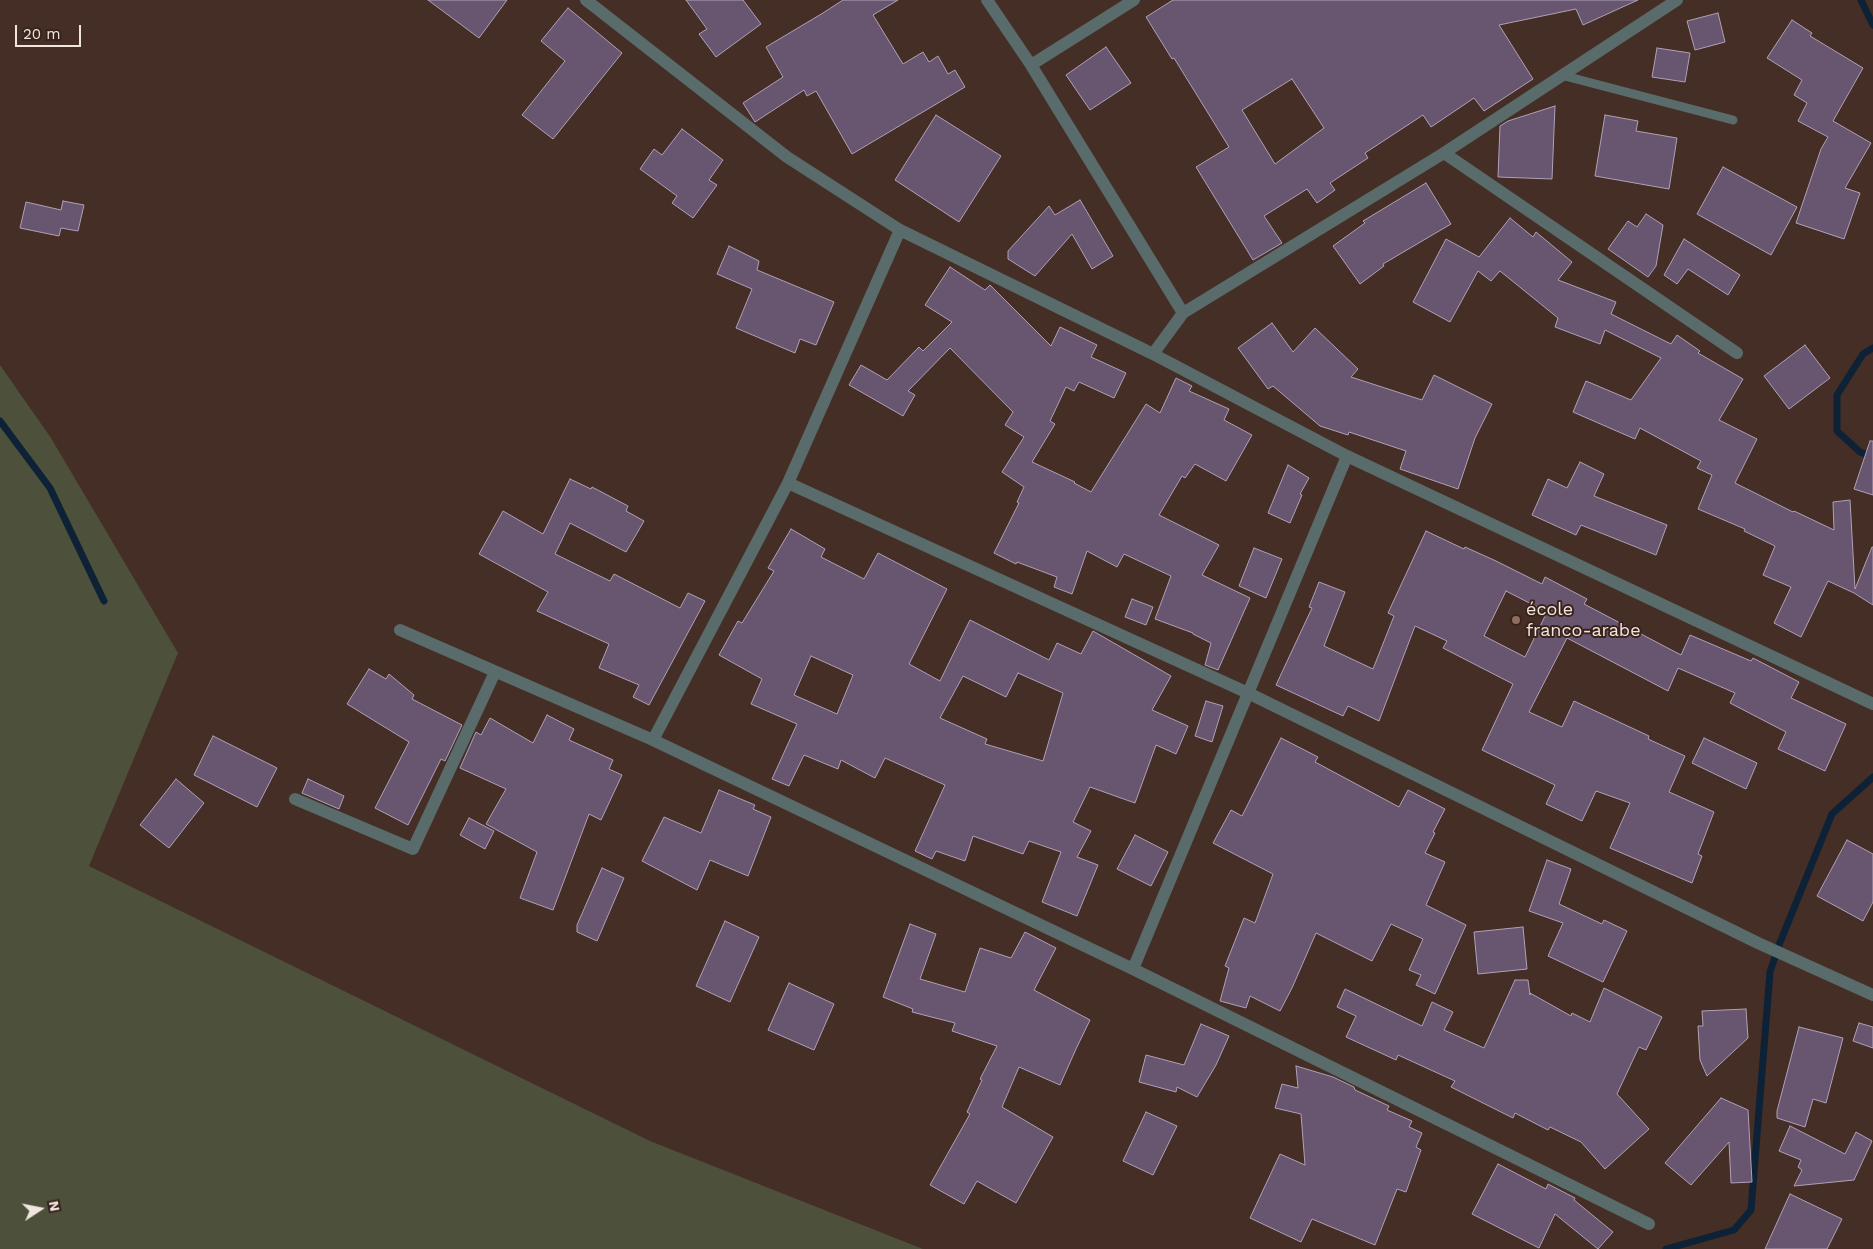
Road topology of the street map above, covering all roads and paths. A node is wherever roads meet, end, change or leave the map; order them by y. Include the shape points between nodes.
1 (586, 0) edge
2 (987, 0) edge
3 (1134, 0) edge
4 (1677, 0) edge
5 (1031, 65) junction
6 (1561, 75) junction
7 (1733, 120) dead end
8 (1444, 154) junction
9 (900, 230) junction
10 (1183, 313) junction
11 (1154, 354) junction
12 (1737, 354) dead end
13 (1347, 456) junction
14 (788, 483) junction
15 (400, 630) dead end
16 (495, 672) junction
17 (1248, 693) junction
18 (1873, 704) edge
19 (652, 740) junction
20 (295, 799) dead end
21 (1133, 969) junction
22 (1873, 995) edge
23 (1648, 1224) dead end

1 - 9 street via 787,157
2 - 5 street
3 - 5 street
4 - 6 street
5 - 10 street
6 - 7 lane
6 - 8 street
8 - 10 street
8 - 12 street
9 - 11 street
9 - 14 street
10 - 11 street
11 - 13 street
13 - 17 street
13 - 18 street
14 - 17 street
14 - 19 street
15 - 16 street
16 - 19 street
16 - 20 street via 413,849
17 - 21 street
17 - 22 street via 1758,943
19 - 21 street
21 - 23 street

